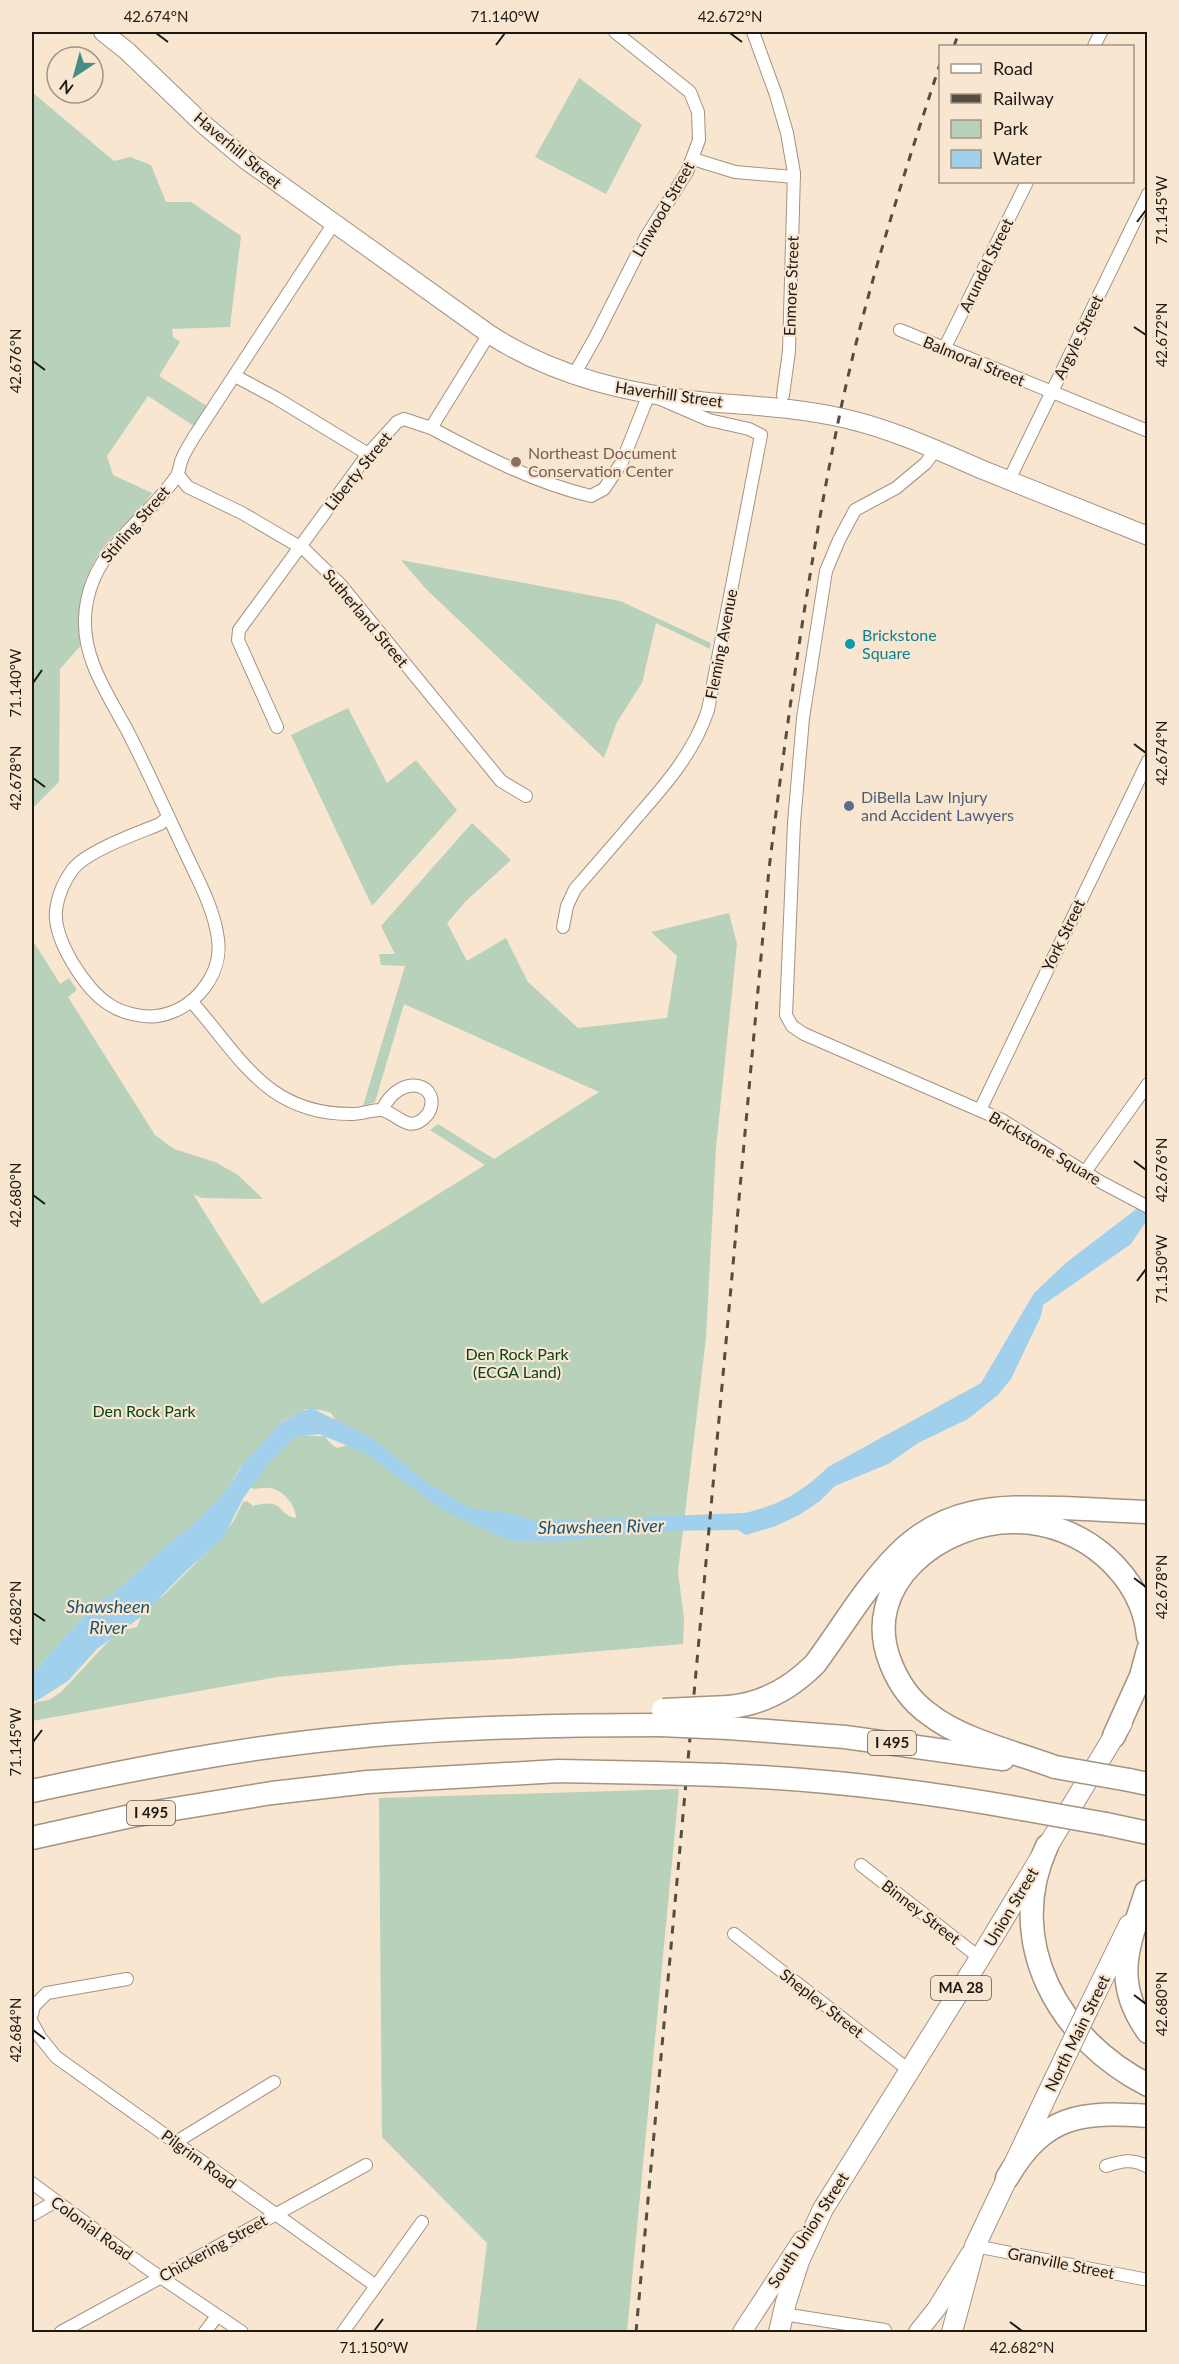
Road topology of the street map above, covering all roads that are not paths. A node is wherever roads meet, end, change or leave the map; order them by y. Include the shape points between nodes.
1 (103, 32) edge
2 (615, 32) edge
3 (753, 32) edge
4 (693, 159) junction
5 (794, 177) junction
6 (1027, 183) edge
7 (1148, 194) edge
8 (334, 223) junction
9 (900, 330) dead end
10 (489, 334) junction
11 (944, 349) junction
12 (574, 375) junction
13 (235, 376) junction
14 (1052, 392) junction
15 (649, 394) junction
16 (783, 395) dead end
17 (431, 428) junction
18 (1148, 431) edge
19 (935, 450) junction
20 (368, 454) junction
21 (178, 475) junction
22 (1009, 480) junction
23 (1148, 536) edge
24 (299, 547) junction
25 (277, 727) dead end
26 (1148, 761) edge
27 (526, 796) dead end
28 (168, 816) junction
29 (562, 927) dead end
30 (191, 1001) junction
31 (1148, 1084) edge
32 (382, 1110) dead end
33 (980, 1110) junction
34 (1085, 1172) junction
35 (1148, 1207) edge
36 (1148, 1512) edge
37 (1148, 1636) edge
38 (1148, 1650) edge
39 (1148, 1686) edge
40 (729, 1717) junction
41 (1114, 1736) junction
42 (1055, 1767) junction
43 (1138, 1782) edge
44 (32, 1791) edge
45 (1148, 1833) edge
46 (32, 1838) edge
47 (1047, 1846) junction
48 (861, 1865) dead end
49 (1147, 1890) edge
50 (734, 1934) dead end
51 (980, 1958) junction
52 (127, 1979) dead end
53 (32, 2014) edge
54 (32, 2022) edge
55 (1148, 2032) edge
56 (910, 2071) junction
57 (274, 2082) dead end
58 (1148, 2085) edge
59 (1148, 2116) edge
60 (874, 2128) joint
61 (176, 2142) junction
62 (366, 2165) dead end
63 (1106, 2166) dead end
64 (1148, 2167) edge
65 (1007, 2178) junction
66 (32, 2183) edge
67 (56, 2201) junction
68 (823, 2209) junction
69 (276, 2214) junction
70 (32, 2215) edge
71 (422, 2222) dead end
72 (975, 2246) junction
73 (160, 2277) junction
74 (1148, 2280) edge
75 (376, 2286) junction
76 (217, 2316) junction
77 (781, 2323) edge
78 (885, 2331) dead end
79 (61, 2332) edge
80 (205, 2332) edge
81 (242, 2332) edge
82 (343, 2332) edge
83 (742, 2332) edge
84 (918, 2332) edge
85 (952, 2332) edge

1 - 8 main road, Haverhill Street via 246,160
2 - 4 street, Linwood Street via 692,95 700,131
3 - 5 street, Enmore Street via 782,114
4 - 5 street via 735,172
4 - 12 street, Linwood Street via 640,248
5 - 16 street, Enmore Street via 789,351
6 - 11 street, Arundel Street
7 - 14 street, Argyle Street
8 - 10 main road, Haverhill Street
8 - 13 street, Stirling Street
9 - 11 street, Balmoral Street
10 - 12 main road, Haverhill Street via 519,352
10 - 17 street
11 - 14 street, Balmoral Street
12 - 15 main road, Haverhill Street
13 - 20 street
13 - 21 street, Stirling Street via 183,456
14 - 18 street, Balmoral Street
14 - 22 street, Argyle Street
15 - 17 street via 622,462 604,489 591,496 485,457
15 - 19 main road, Haverhill Street via 825,414 870,425
15 - 29 street, Fleming Avenue via 709,420 761,435 701,730 663,788 575,889
17 - 20 street, Liberty Street via 404,419
19 - 22 main road, Haverhill Street
19 - 33 street, Brickstone Square via 926,463 896,488 855,510 826,571 803,718 785,1009 789,1022 804,1034
20 - 24 street, Liberty Street
21 - 24 street, Sutherland Street via 188,487
21 - 28 street, Stirling Street via 98,567 85,618 92,663
22 - 23 main road, Haverhill Street
24 - 25 street, Liberty Street via 239,630 238,640
24 - 27 street, Sutherland Street via 340,584 501,781
26 - 33 street, York Street
28 - 30 street, Stirling Street via 210,907 219,940 218,960 210,979
28 - 30 street, Stirling Street via 160,824 75,866 63,884 56,911 66,952 88,985 111,1006 140,1016 157,1016
30 - 32 street via 252,1074 277,1095 309,1109 332,1113
31 - 34 street
33 - 34 street, Brickstone Square
34 - 35 street, Brickstone Square
36 - 40 highway via 1010,1507 947,1520 924,1532 895,1557 808,1671 784,1689
37 - 42 highway via 1138,1598 1119,1570 1084,1540 1041,1524 1004,1522 962,1531 927,1550 902,1575 890,1598 883,1630 893,1669 908,1694 946,1726
38 - 41 highway via 1141,1676
39 - 41 main road, Union Street / MA 28
40 - 42 highway, I 495
40 - 44 highway, bridge via 592,1713 535,1726 353,1737 153,1765
41 - 47 main road, Union Street / MA 28
42 - 43 highway, I 495, bridge
45 - 46 highway, I 495, bridge via 959,1798 845,1783 559,1771 272,1792
47 - 51 main road, Union Street / MA 28
47 - 58 highway via 1035,1877 1031,1912 1036,1954 1046,1982 1070,2022 1091,2046
48 - 51 street, Binney Street
49 - 55 highway via 1127,1951 1125,1970 1131,2001
49 - 65 main road, North Main Street, bridge
50 - 56 street, Shepley Street
51 - 56 main road, Union Street / MA 28
52 - 53 street via 47,1992
54 - 61 street, Pilgrim Road via 56,2057
56 - 60 main road, Union Street / MA 28
57 - 61 street
59 - 65 highway via 1103,2114 1068,2120 1039,2138
60 - 68 main road, South Union Street / MA 28
61 - 69 street, Pilgrim Road
62 - 69 street, Chickering Street
63 - 64 street via 1127,2161
65 - 72 main road, North Main Street
66 - 67 street, Colonial Road
67 - 70 street
67 - 73 street, Colonial Road
68 - 77 main road, MA 28 via 799,2261
68 - 83 main road, South Union Street
69 - 73 street, Chickering Street
69 - 75 street, Pilgrim Road
71 - 75 street
72 - 74 street, Granville Street
72 - 84 main road
72 - 85 main road, North Main Street
73 - 76 street, Colonial Road
73 - 79 street, Chickering Street
75 - 82 street
76 - 80 street
76 - 81 street, Colonial Road
77 - 78 street

